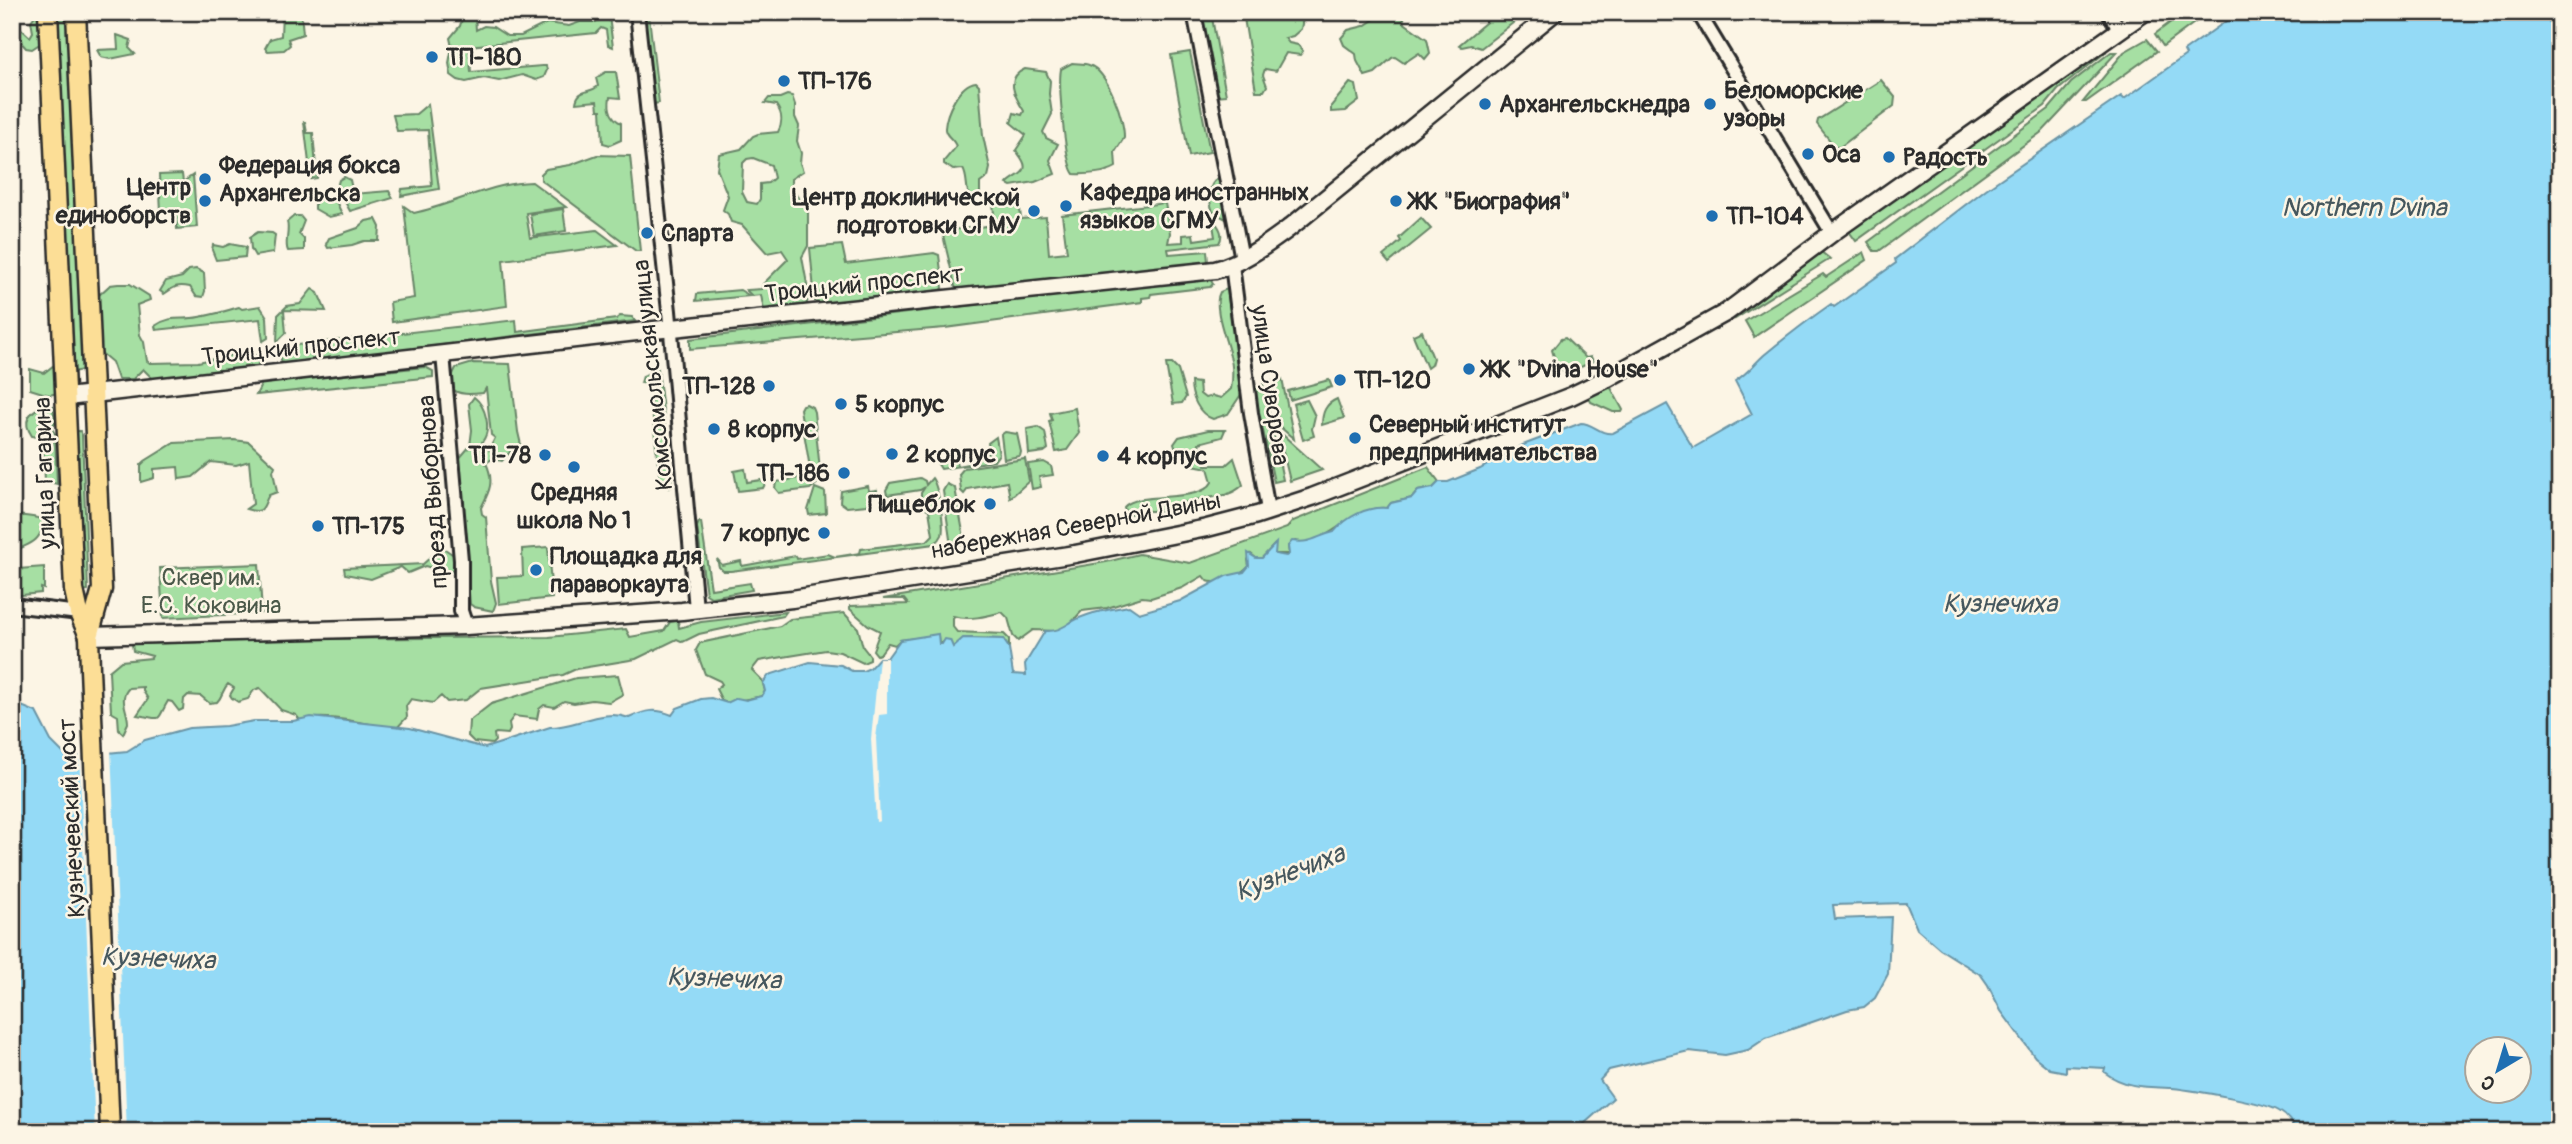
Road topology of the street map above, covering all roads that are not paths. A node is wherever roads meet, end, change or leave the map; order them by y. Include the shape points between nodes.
1 (48, 12) edge
2 (76, 12) edge
3 (637, 12) edge
4 (1194, 12) edge
5 (1555, 12) edge
6 (1698, 12) edge
7 (2108, 12) edge
8 (2145, 12) edge
9 (2120, 30) junction
10 (1832, 233) junction
11 (1237, 262) junction
12 (670, 328) junction
13 (443, 354) junction
14 (93, 394) junction
15 (67, 397) junction
16 (1268, 510) junction
17 (12, 605) edge
18 (696, 609) junction
19 (79, 613) junction
20 (466, 626) junction
21 (89, 636) junction
22 (90, 669) joint
23 (110, 1132) edge

1 - 15 main road, улица Гагарина
2 - 14 main road, улица Гагарина
3 - 12 street, Комсомольская улица
4 - 11 street, улица Суворова
5 - 11 street, Троицкий проспект via 1288,229
6 - 10 street
7 - 9 street
8 - 9 street, набережная Северной Двины
9 - 10 street, набережная Северной Двины
10 - 16 street, набережная Северной Двины via 1727,312 1608,378 1514,419
11 - 12 street, Троицкий проспект via 1215,270
11 - 16 street, улица Суворова via 1251,413
12 - 13 street, Троицкий проспект
12 - 18 street, Комсомольская улица
13 - 14 street, Троицкий проспект
13 - 20 street, проезд Выборнова via 461,560 461,611
14 - 15 street, Троицкий проспект
14 - 21 main road, улица Гагарина via 102,593
15 - 19 main road, улица Гагарина via 74,590
16 - 18 street, набережная Северной Двины via 1207,528 1075,554 792,599
17 - 19 street
18 - 20 street, набережная Северной Двины
19 - 21 main road, улица Гагарина
20 - 21 street, набережная Северной Двины
21 - 22 main road, улица Гагарина
22 - 23 main road, Кузнечевский мост

